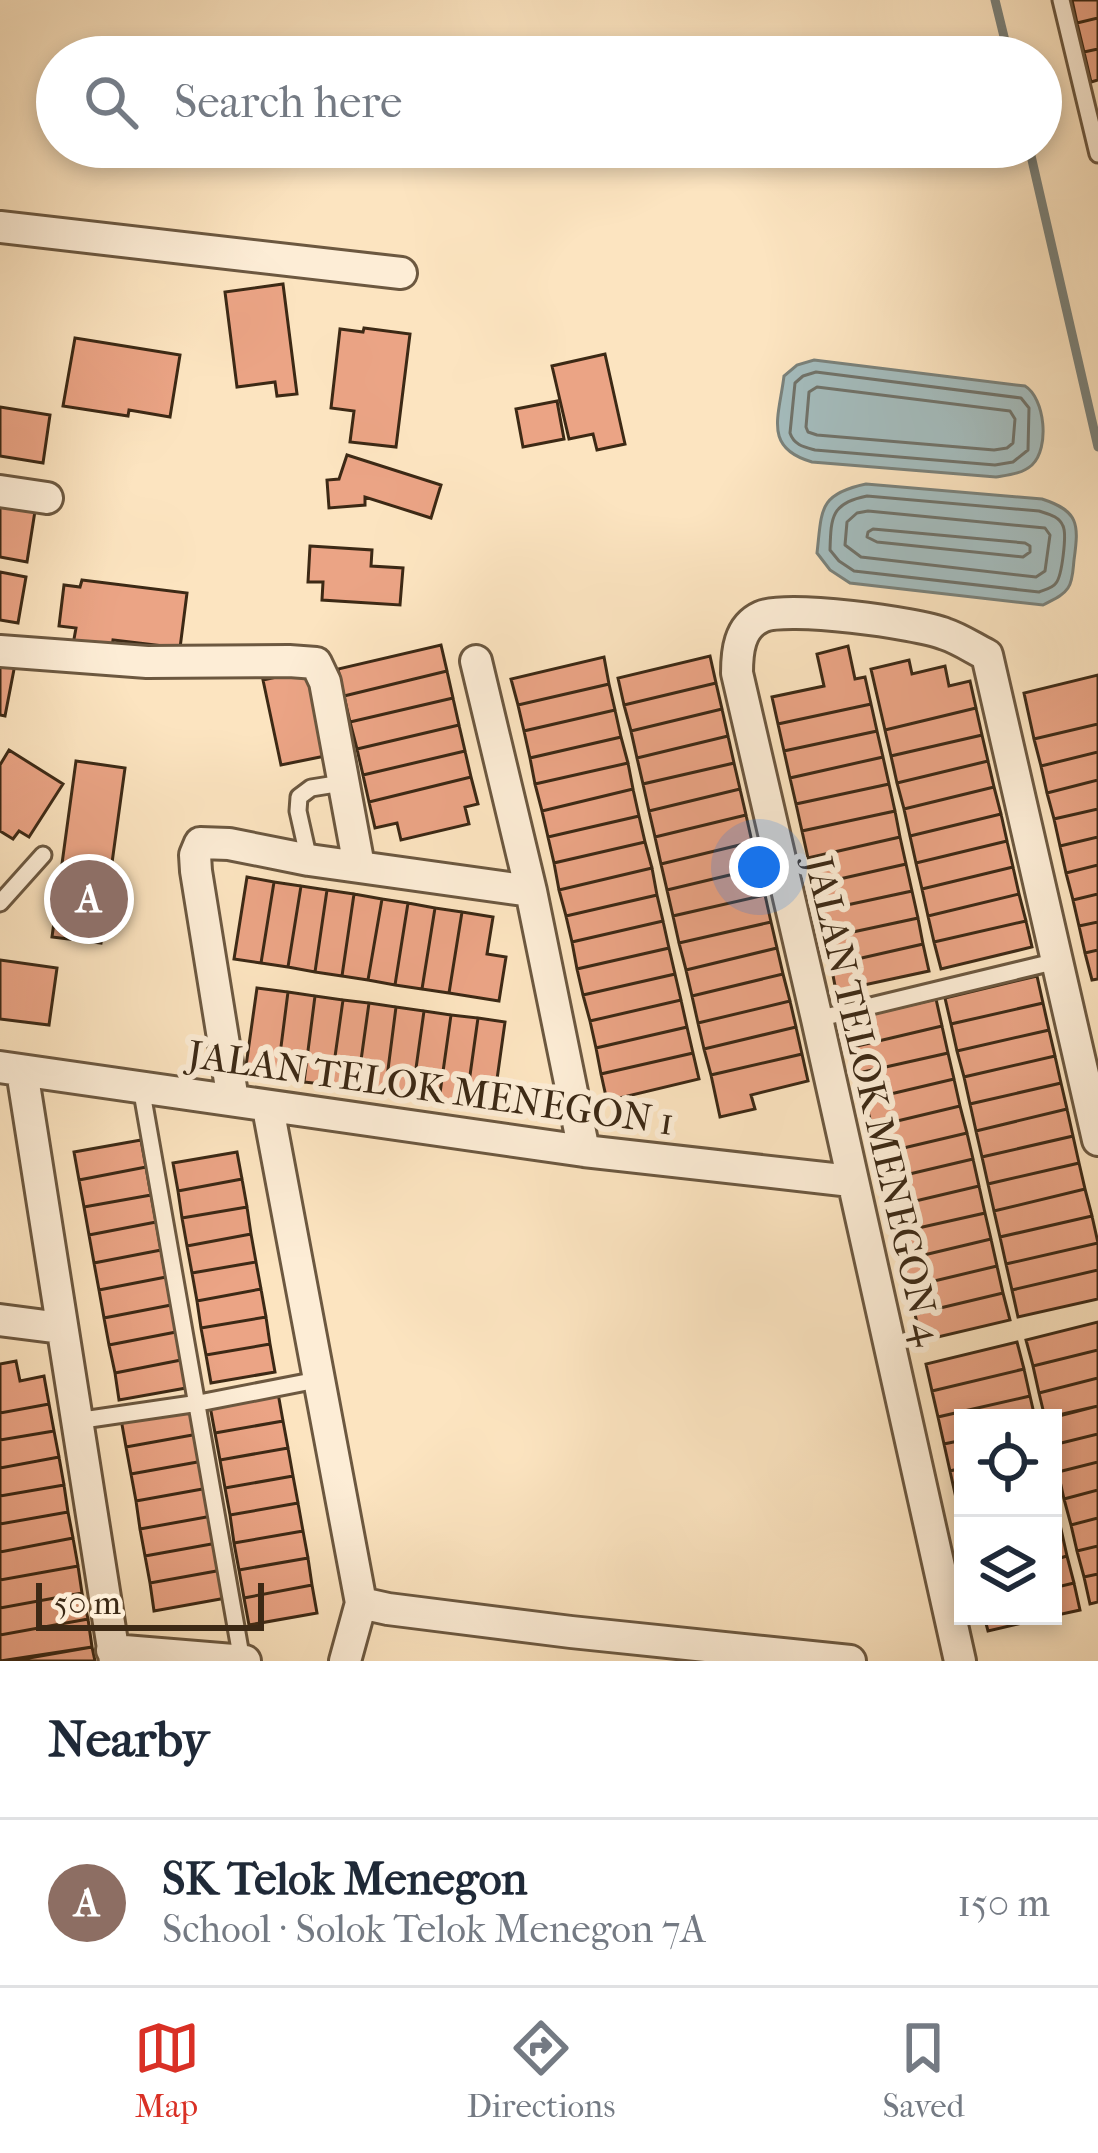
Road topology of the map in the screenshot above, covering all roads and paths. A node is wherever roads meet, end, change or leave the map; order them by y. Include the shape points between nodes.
1 (1061, 0) edge
2 (1098, 154) edge
3 (0, 226) edge
4 (401, 274) dead end
5 (0, 491) edge
6 (46, 498) dead end
7 (0, 651) edge
8 (476, 661) dead end
9 (342, 783) junction
10 (43, 855) dead end
11 (309, 860) junction
12 (359, 866) junction
13 (531, 891) junction
14 (0, 903) edge
15 (1057, 961) junction
16 (817, 1019) junction
17 (11, 1069) edge
18 (1091, 1076) edge
19 (141, 1087) junction
20 (233, 1100) junction
21 (268, 1108) junction
22 (1098, 1140) edge
23 (584, 1150) junction
24 (851, 1181) junction
25 (0, 1320) edge
26 (61, 1328) junction
27 (317, 1380) junction
28 (199, 1403) junction
29 (76, 1421) junction
30 (362, 1603) junction
31 (571, 1647) edge
32 (113, 1656) edge
33 (244, 1661) edge
34 (345, 1661) edge
35 (850, 1661) edge
36 (960, 1661) edge

1 - 2 lane
3 - 4 street
5 - 6 street
7 - 9 street via 316,663
8 - 13 street
9 - 11 lane via 299,797
9 - 12 street
10 - 14 lane
11 - 12 street
11 - 20 street via 213,842 195,855
12 - 13 street
13 - 23 street
15 - 16 lane
15 - 16 street, JALAN TELOK MENEGON 4 via 987,655 905,622 761,616 746,629 736,673
15 - 18 street
16 - 24 street, JALAN TELOK MENEGON 4
17 - 19 street, JALAN TELOK MENEGON 1
17 - 26 street
18 - 22 street
19 - 20 street, JALAN TELOK MENEGON 1
19 - 28 lane
20 - 21 street, JALAN TELOK MENEGON 1
21 - 23 street, JALAN TELOK MENEGON 1
21 - 27 street
23 - 24 street, JALAN TELOK MENEGON 1
24 - 36 street, JALAN TELOK MENEGON 4
25 - 26 street
26 - 29 street
27 - 28 lane
27 - 30 street
28 - 29 lane
28 - 33 lane
29 - 32 street
30 - 31 street
30 - 34 street
31 - 35 street
32 - 33 street

